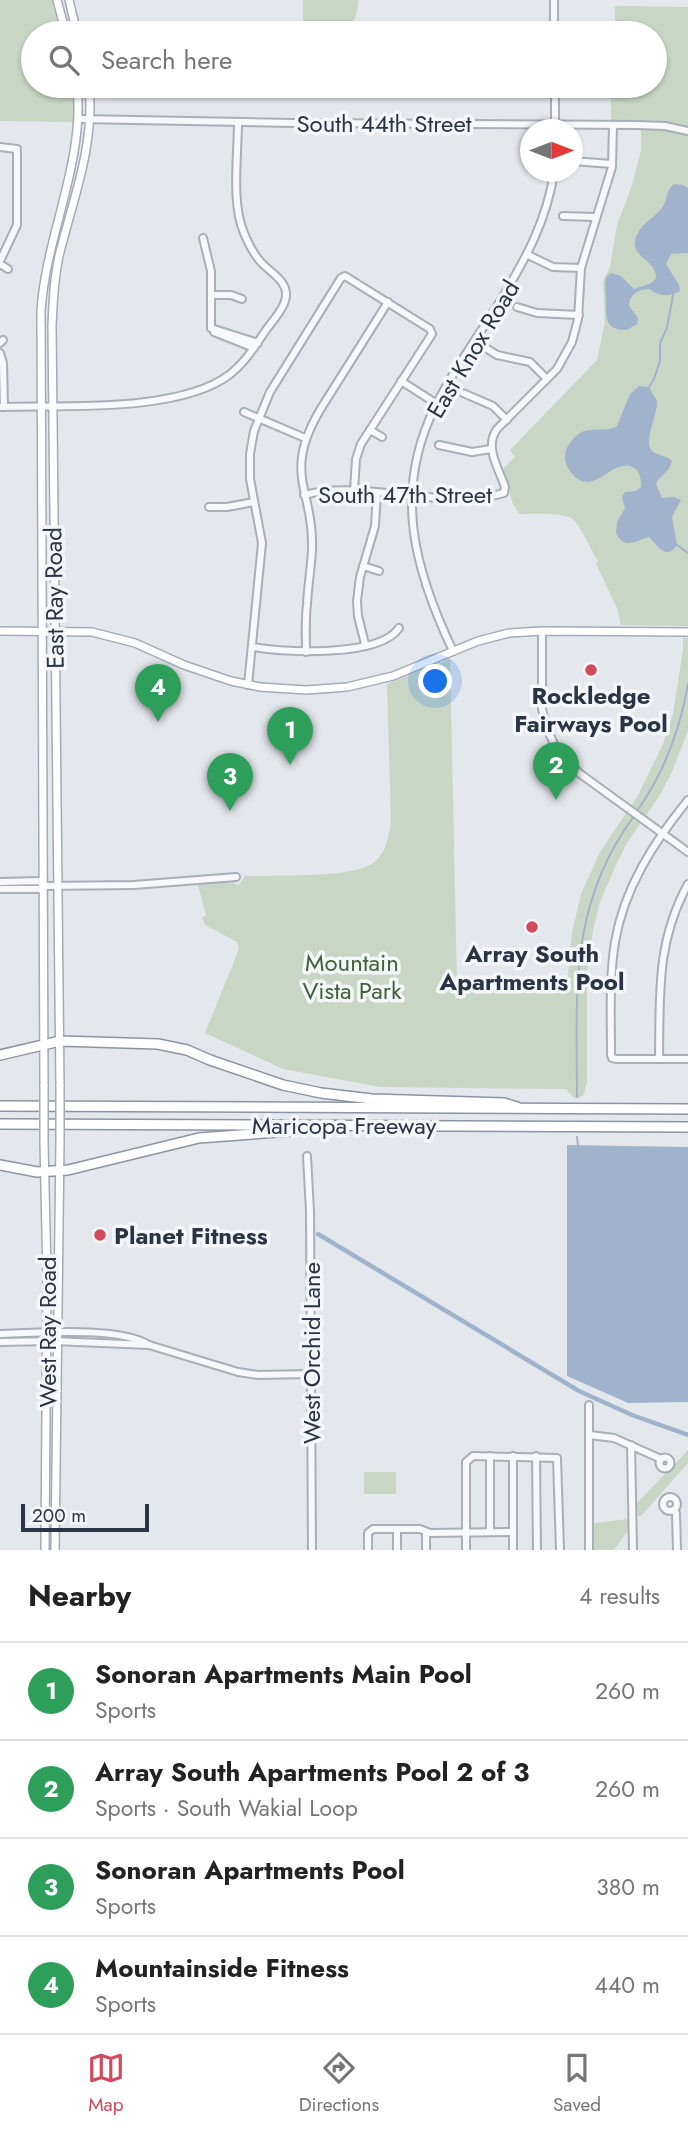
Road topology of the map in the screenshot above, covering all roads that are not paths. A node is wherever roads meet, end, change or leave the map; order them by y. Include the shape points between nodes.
1 (57, 0) edge
2 (69, 0) edge
3 (554, 0) edge
4 (63, 21) edge
5 (74, 21) edge
6 (554, 21) edge
7 (79, 98) edge
8 (89, 98) edge
9 (555, 98) edge
10 (80, 119) junction
11 (90, 119) junction
12 (555, 119) edge
13 (238, 122) junction
14 (613, 125) junction
15 (520, 126) edge
16 (583, 126) edge
17 (688, 131) edge
18 (0, 147) edge
19 (583, 162) edge
20 (612, 164) junction
21 (552, 182) edge
22 (563, 216) dead end
23 (595, 217) junction
24 (203, 238) dead end
25 (528, 255) junction
26 (0, 262) edge
27 (580, 268) junction
28 (8, 269) dead end
29 (211, 295) junction
30 (242, 299) dead end
31 (388, 302) junction
32 (517, 307) dead end
33 (579, 315) junction
34 (475, 341) junction
35 (256, 346) junction
36 (0, 353) edge
37 (547, 379) junction
38 (401, 381) junction
39 (463, 393) dead end
40 (437, 404) junction
41 (41, 406) junction
42 (52, 406) junction
43 (2, 407) edge
44 (244, 412) dead end
45 (258, 417) junction
46 (507, 419) junction
47 (370, 429) junction
48 (382, 437) dead end
49 (305, 438) junction
50 (439, 444) dead end
51 (491, 449) junction
52 (354, 491) junction
53 (377, 493) junction
54 (304, 495) junction
55 (412, 495) junction
56 (254, 502) junction
57 (209, 507) dead end
58 (363, 566) junction
59 (379, 571) dead end
60 (399, 628) dead end
61 (0, 631) edge
62 (43, 631) junction
63 (54, 631) junction
64 (542, 631) junction
65 (688, 632) edge
66 (365, 645) junction
67 (252, 647) junction
68 (453, 651) junction
69 (306, 652) junction
70 (248, 685) junction
71 (688, 800) edge
72 (662, 835) junction
73 (688, 852) edge
74 (236, 877) dead end
75 (0, 882) edge
76 (688, 884) edge
77 (51, 886) junction
78 (0, 889) edge
79 (60, 1041) junction
80 (44, 1044) junction
81 (0, 1055) edge
82 (659, 1059) junction
83 (688, 1059) edge
84 (0, 1106) edge
85 (688, 1109) edge
86 (525, 1110) junction
87 (44, 1115) joint
88 (60, 1115) joint
89 (0, 1124) edge
90 (382, 1126) junction
91 (688, 1127) edge
92 (307, 1156) dead end
93 (0, 1165) edge
94 (60, 1171) junction
95 (44, 1172) junction
96 (0, 1334) edge
97 (47, 1337) junction
98 (59, 1337) junction
99 (0, 1342) edge
100 (311, 1374) junction
101 (589, 1405) dead end
102 (589, 1435) junction
103 (631, 1445) junction
104 (490, 1456) junction
105 (513, 1456) junction
106 (536, 1456) junction
107 (662, 1459) dead end
108 (673, 1510) dead end
109 (397, 1530) junction
110 (466, 1532) junction
111 (490, 1532) junction
112 (513, 1532) junction
113 (426, 1533) junction
114 (45, 1550) edge
115 (55, 1550) edge
116 (312, 1550) edge
117 (368, 1550) edge
118 (397, 1550) edge
119 (426, 1550) edge
120 (466, 1550) edge
121 (513, 1550) edge
122 (537, 1550) edge
123 (560, 1550) edge
124 (589, 1550) edge
125 (633, 1550) edge
126 (677, 1550) edge

1 - 4 main road
2 - 5 main road
3 - 6 street
7 - 10 main road, East Ray Road
8 - 11 main road, East Ray Road
9 - 12 street
10 - 11 street, South 44th Street
10 - 41 main road, East Ray Road via 44,278
11 - 13 street, South 44th Street
11 - 42 main road, East Ray Road via 85,160 55,279
13 - 15 street, South 44th Street
13 - 35 street via 242,228 254,253 283,283 286,295
14 - 16 street, South 44th Street
14 - 17 street, South 44th Street
14 - 20 street
18 - 26 street via 17,149 18,218
19 - 20 street
20 - 23 street
21 - 25 street, East Knox Road via 547,209
22 - 23 street
23 - 27 street
24 - 29 street
25 - 27 street via 553,267
25 - 34 street, East Knox Road
26 - 28 street
27 - 33 street
29 - 30 street
29 - 35 street via 211,328
31 - 38 street via 432,334
31 - 45 street via 345,276 341,278
31 - 49 street
32 - 33 street
33 - 37 street via 569,352
34 - 37 street via 497,355 530,362
34 - 40 street, East Knox Road
35 - 42 street via 230,374 196,391 118,405
36 - 43 street via 4,363
37 - 46 street
38 - 40 street
38 - 47 street
39 - 46 street via 492,406
40 - 55 street, East Knox Road via 419,452
41 - 42 street
41 - 43 street
41 - 62 main road, East Ray Road
42 - 63 main road, East Ray Road
44 - 45 street
45 - 49 street
45 - 56 street via 250,454
46 - 51 street via 494,433
47 - 48 street
47 - 52 street via 357,454
49 - 54 street via 300,475
50 - 51 street via 472,452
51 - 55 street, South 47th Street via 505,492 476,499
52 - 53 street, South 47th Street
52 - 54 street, South 47th Street
53 - 55 street, South 47th Street
53 - 58 street via 374,532
54 - 69 street via 312,533
55 - 68 street, East Knox Road via 420,572
56 - 57 street
56 - 67 street via 262,543
58 - 59 street
58 - 66 street via 357,605
60 - 66 street via 395,634
61 - 62 main road
62 - 63 main road
62 - 77 main road, East Ray Road
63 - 70 main road via 89,632 135,643 192,668
63 - 77 main road, East Ray Road
64 - 65 main road
64 - 68 main road via 494,636
64 - 72 street via 542,709 556,748 579,773
66 - 69 street
67 - 69 street
67 - 70 street
68 - 70 main road via 393,676 347,687 294,690
71 - 72 street
72 - 73 street
72 - 82 street via 634,881 618,927 611,981 612,1058
74 - 77 street
75 - 77 street via 39,881
76 - 82 street via 663,948
77 - 78 street
77 - 79 main road, East Ray Road
77 - 80 main road, East Ray Road
79 - 80 highway
79 - 86 highway via 172,1046 283,1085 321,1093 504,1103
79 - 88 main road, East Ray Road, bridge
80 - 81 highway
80 - 87 main road, East Ray Road, bridge
82 - 83 street
84 - 86 highway, Maricopa Freeway
85 - 86 highway, Maricopa Freeway
87 - 95 main road, West Ray Road, bridge
88 - 94 main road, West Ray Road, bridge
89 - 90 highway, Maricopa Freeway
90 - 91 highway, Maricopa Freeway
90 - 94 highway via 216,1135
92 - 100 street, West Orchid Lane
93 - 95 highway
94 - 95 highway
94 - 98 main road, West Ray Road
95 - 97 main road, West Ray Road
96 - 97 street
97 - 98 street
97 - 99 street
97 - 114 main road, West Ray Road
98 - 100 street via 149,1345 258,1375
98 - 115 main road, West Ray Road
100 - 116 street, West Orchid Lane
101 - 102 street
102 - 103 street
102 - 124 street
103 - 107 street
103 - 125 street
104 - 105 street
104 - 110 street via 470,1457 466,1462
104 - 111 street
105 - 106 street
105 - 112 street
106 - 122 street
106 - 123 street via 557,1458
108 - 126 street
109 - 113 street
109 - 117 street via 370,1530
109 - 118 street
110 - 111 street
110 - 113 street
110 - 120 street
111 - 112 street
112 - 121 street
113 - 119 street

